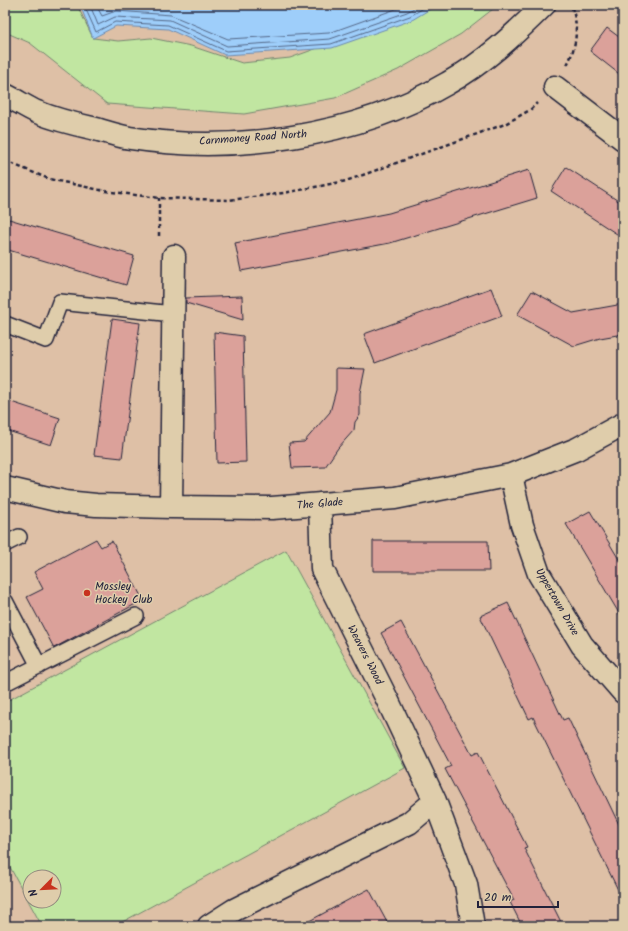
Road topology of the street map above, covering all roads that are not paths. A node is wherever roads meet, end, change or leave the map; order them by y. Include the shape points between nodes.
1 (544, 5) edge
2 (555, 87) dead end
3 (5, 95) edge
4 (623, 139) edge
5 (174, 256) road end
6 (174, 314) junction
7 (5, 324) edge
8 (623, 424) edge
9 (511, 474) junction
10 (5, 488) edge
11 (320, 504) junction
12 (171, 507) junction
13 (18, 537) dead end
14 (5, 544) edge
15 (5, 601) edge
16 (136, 616) dead end
17 (39, 666) junction
18 (5, 684) edge
19 (623, 692) edge
20 (435, 801) junction
21 (209, 926) edge
22 (473, 926) edge

1 - 3 street, Carnmoney Road North via 490,55 448,83 397,109 348,126 296,137 182,143 129,138 38,112
2 - 4 street
5 - 6 street
6 - 7 lane via 60,302 46,340
6 - 12 street
8 - 9 street, The Glade via 577,449
9 - 11 street, The Glade via 395,498
9 - 19 street, Uppertown Drive via 522,526 538,574 582,645
10 - 12 street, The Glade via 65,502
11 - 12 street, The Glade via 272,508
11 - 20 street, Weavers Wood via 322,568
13 - 14 lane
15 - 17 lane
16 - 17 lane
17 - 18 lane
20 - 21 street via 409,823 234,910
20 - 22 street, Weavers Wood via 466,884

